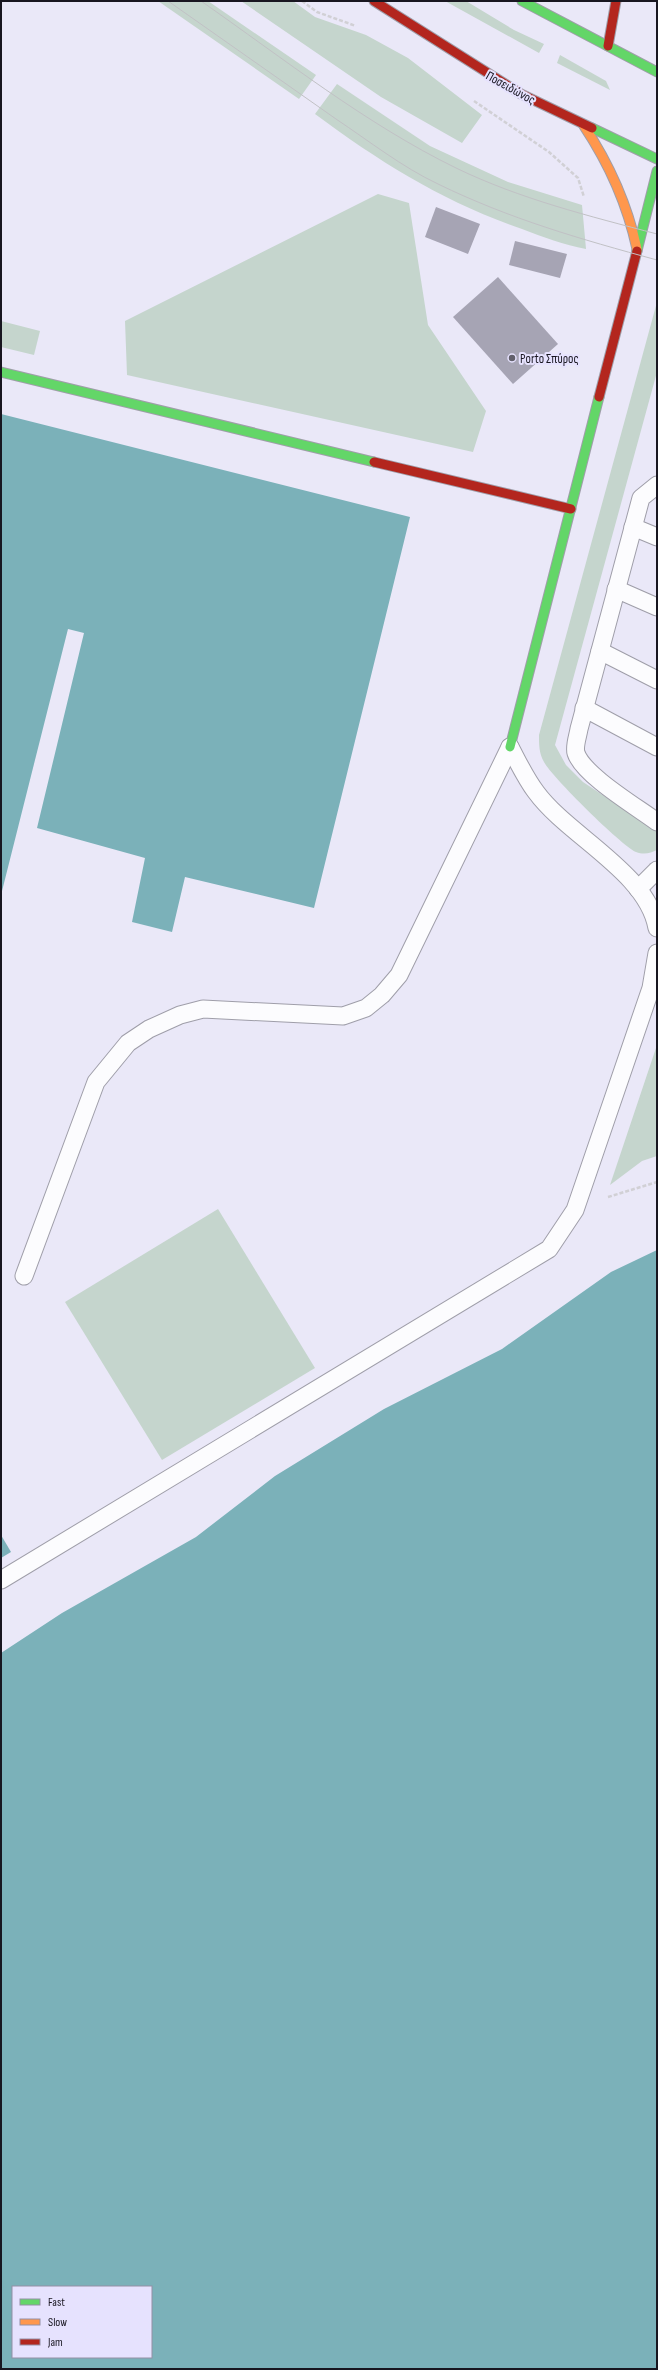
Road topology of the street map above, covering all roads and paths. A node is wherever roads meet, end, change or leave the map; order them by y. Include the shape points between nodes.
1 (302, 1) edge
2 (374, 1) edge
3 (522, 1) edge
4 (616, 1) edge
5 (363, 28) dead end
6 (608, 46) junction
7 (657, 72) edge
8 (471, 99) dead end
9 (583, 125) junction
10 (657, 159) edge
11 (657, 171) edge
12 (584, 198) dead end
13 (637, 249) junction
14 (1, 372) edge
15 (657, 485) edge
16 (571, 509) junction
17 (633, 527) junction
18 (657, 537) edge
19 (616, 589) junction
20 (657, 607) edge
21 (600, 651) junction
22 (657, 680) edge
23 (584, 708) junction
24 (510, 747) junction
25 (657, 747) edge
26 (657, 822) edge
27 (657, 870) edge
28 (638, 889) junction
29 (656, 922) edge
30 (657, 953) edge
31 (657, 1182) edge
32 (632, 1191) dead end
33 (24, 1276) dead end
34 (1, 1580) edge

1 - 5 path via 317,12
2 - 9 main road, Ποσειδώνος via 490,76
3 - 6 main road
4 - 6 main road
6 - 7 main road
8 - 12 path via 549,152 578,178
9 - 10 main road, Ποσειδώνος
9 - 13 main road via 608,161 619,184 631,219
11 - 13 main road
13 - 16 main road
14 - 16 main road
15 - 17 lane via 640,498
16 - 24 main road
17 - 18 lane
17 - 19 lane
19 - 20 lane
19 - 21 lane
21 - 22 lane
21 - 23 lane
23 - 25 lane
23 - 26 lane via 576,751 579,760 589,772
24 - 28 lane via 536,793
24 - 33 lane via 399,975 382,995 366,1008 343,1016 203,1009 180,1015 128,1042 96,1082
27 - 28 lane
28 - 29 lane
30 - 34 lane via 652,988 576,1210 549,1249
31 - 32 path

